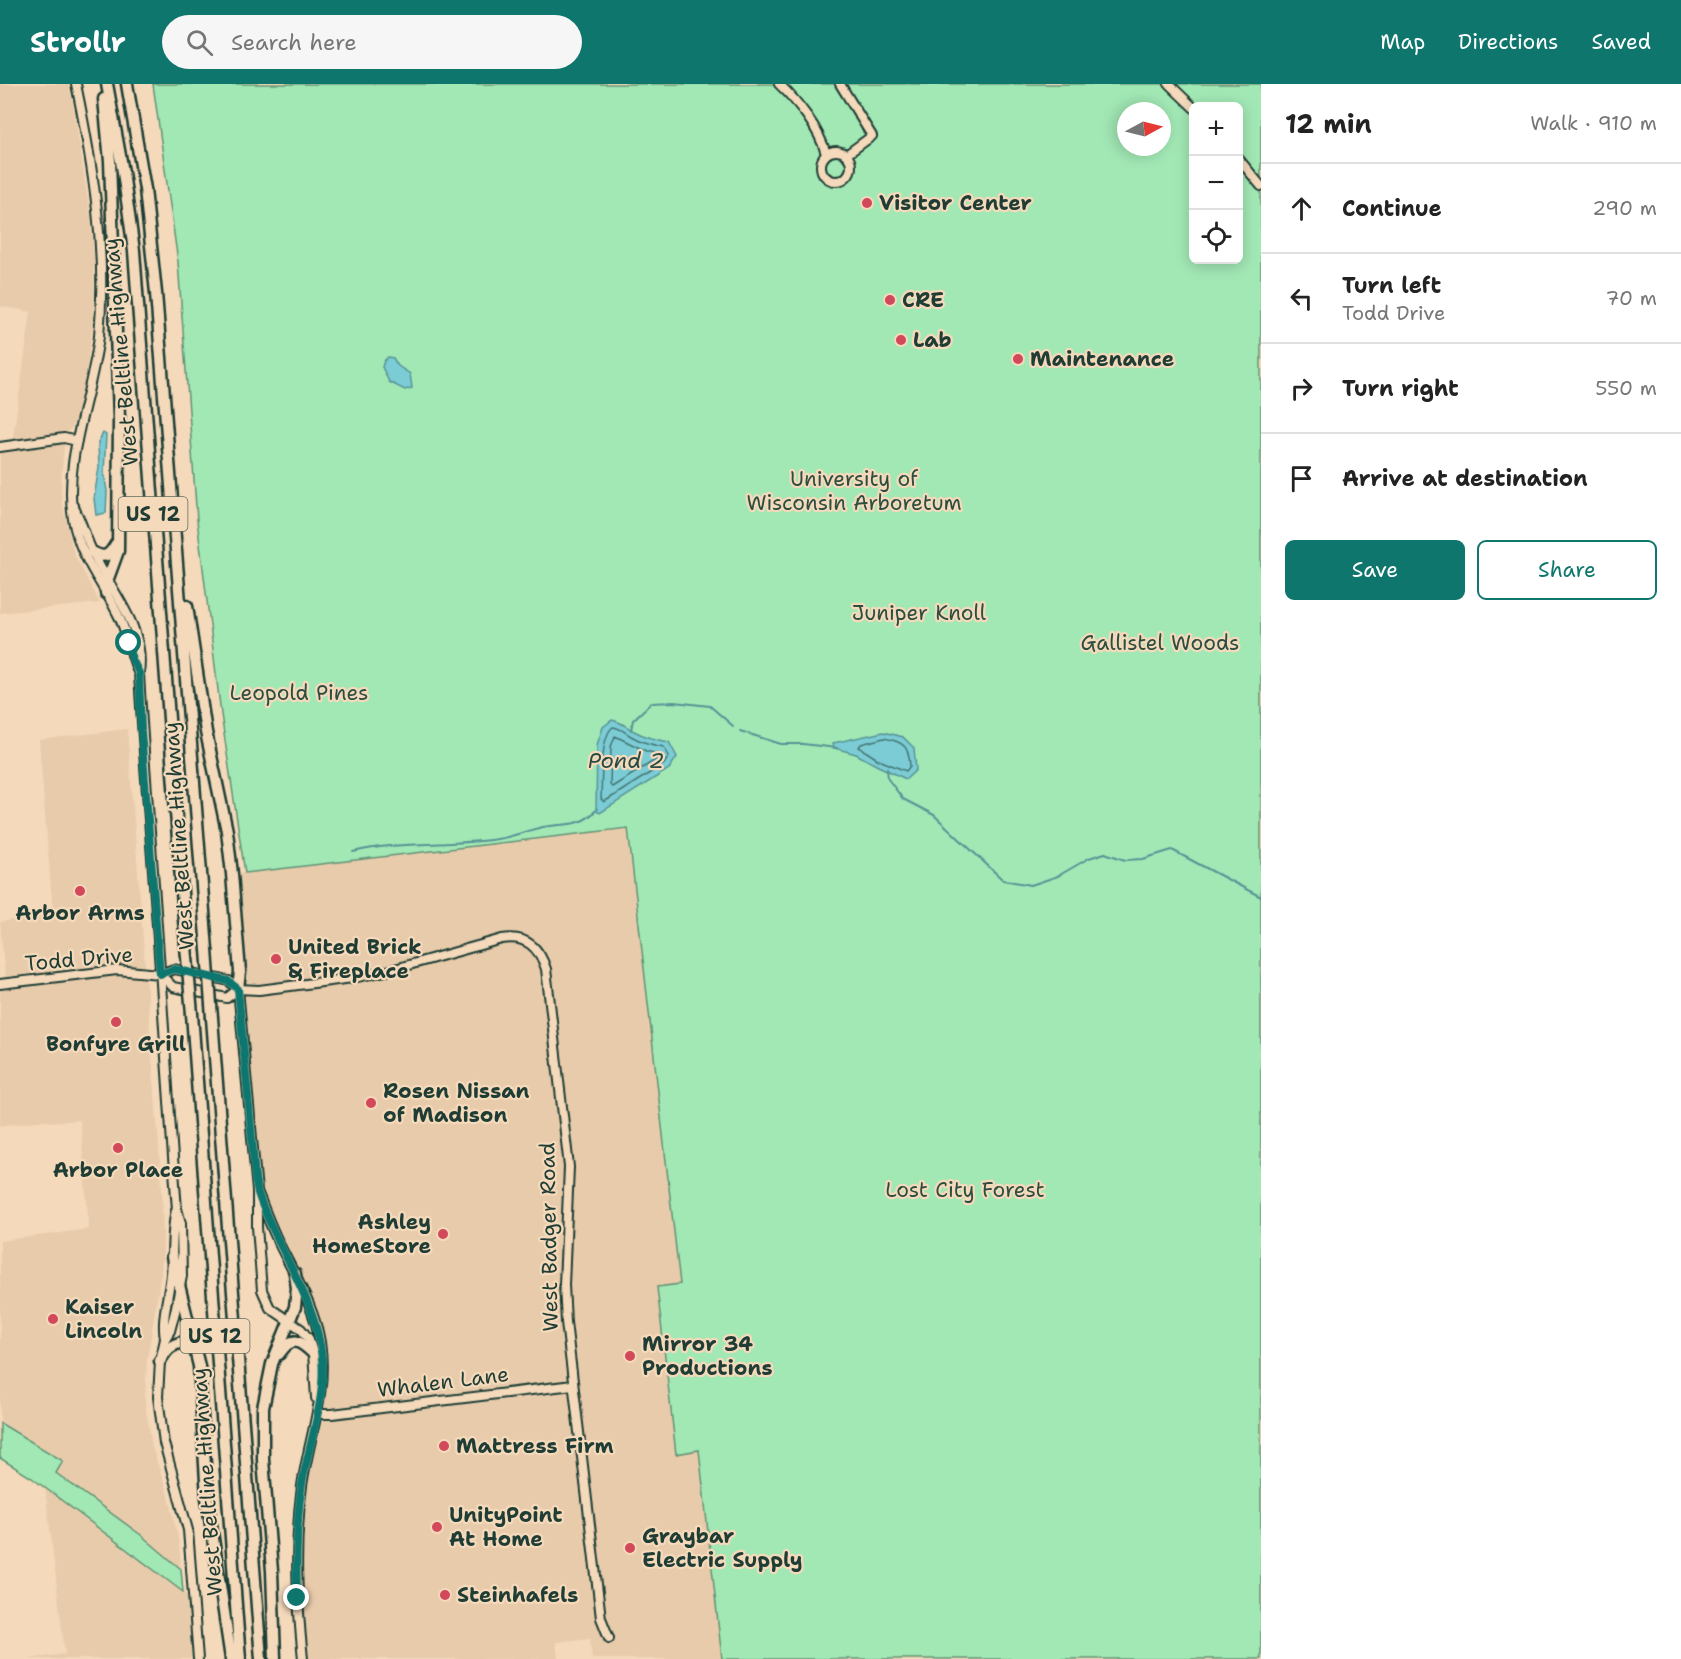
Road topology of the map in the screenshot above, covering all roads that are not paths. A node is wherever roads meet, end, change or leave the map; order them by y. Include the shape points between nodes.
1 (76, 84) edge
2 (105, 84) edge
3 (127, 84) edge
4 (778, 84) edge
5 (840, 84) edge
6 (1169, 84) edge
7 (1189, 103) edge
8 (826, 154) junction
9 (846, 156) junction
10 (1243, 163) edge
11 (1261, 186) edge
12 (77, 441) junction
13 (0, 447) edge
14 (72, 504) junction
15 (174, 516) junction
16 (118, 541) junction
17 (92, 552) junction
18 (107, 579) junction
19 (106, 593) junction
20 (139, 673) junction
21 (533, 945) joint
22 (160, 974) junction
23 (0, 984) edge
24 (238, 989) junction
25 (257, 1191) junction
26 (177, 1209) junction
27 (172, 1257) junction
28 (295, 1274) junction
29 (180, 1291) junction
30 (288, 1321) junction
31 (165, 1339) junction
32 (197, 1350) junction
33 (314, 1353) junction
34 (160, 1361) junction
35 (272, 1364) junction
36 (573, 1384) junction
37 (317, 1414) junction
38 (609, 1638) dead end
39 (198, 1659) edge
40 (231, 1659) edge
41 (240, 1659) edge
42 (261, 1659) edge
43 (275, 1659) edge
44 (303, 1659) edge

1 - 12 street via 98,226 102,289 94,366
2 - 16 highway via 118,395
2 - 41 highway, West Beltline Highway / US 12, bridge via 123,172 135,262
3 - 15 highway, West Beltline Highway / US 12 via 152,243
4 - 8 street via 804,112
5 - 9 street via 872,136
6 - 7 street
8 - 9 street via 834,151
8 - 9 street via 821,171 836,181 848,174 850,164
10 - 11 street
12 - 13 street via 64,438
12 - 14 street
14 - 17 street
14 - 19 street via 72,517 87,561
15 - 24 highway via 200,696 229,848 240,972
15 - 42 highway, West Beltline Highway / US 12, bridge
16 - 17 highway via 110,555
16 - 18 highway
17 - 18 street
18 - 19 highway
18 - 20 street via 134,632 141,662
19 - 20 street via 122,622
20 - 22 street
21 - 24 street, Todd Drive via 513,937 353,978
21 - 36 street, West Badger Road via 546,969 569,1167 564,1285
22 - 23 street, Todd Drive via 117,970
22 - 24 street, Todd Drive via 174,969 228,981
22 - 24 street, Todd Drive via 173,987 227,998
22 - 26 street
24 - 25 street
25 - 28 street
25 - 30 street via 262,1290 270,1308
26 - 27 street
26 - 29 street via 182,1242
27 - 29 highway
27 - 31 street
28 - 30 highway via 297,1298
28 - 37 street via 320,1341 322,1384
29 - 31 street
29 - 32 highway
30 - 33 street via 301,1329
30 - 35 highway
31 - 34 street
32 - 34 highway via 184,1342 174,1344
32 - 40 highway via 207,1498
33 - 35 highway via 302,1343 289,1342
33 - 37 street
34 - 39 street via 160,1420 188,1530
35 - 43 highway via 262,1429
36 - 37 street, Whalen Lane
36 - 38 street, West Badger Road via 601,1618
37 - 44 street via 298,1520 296,1569

